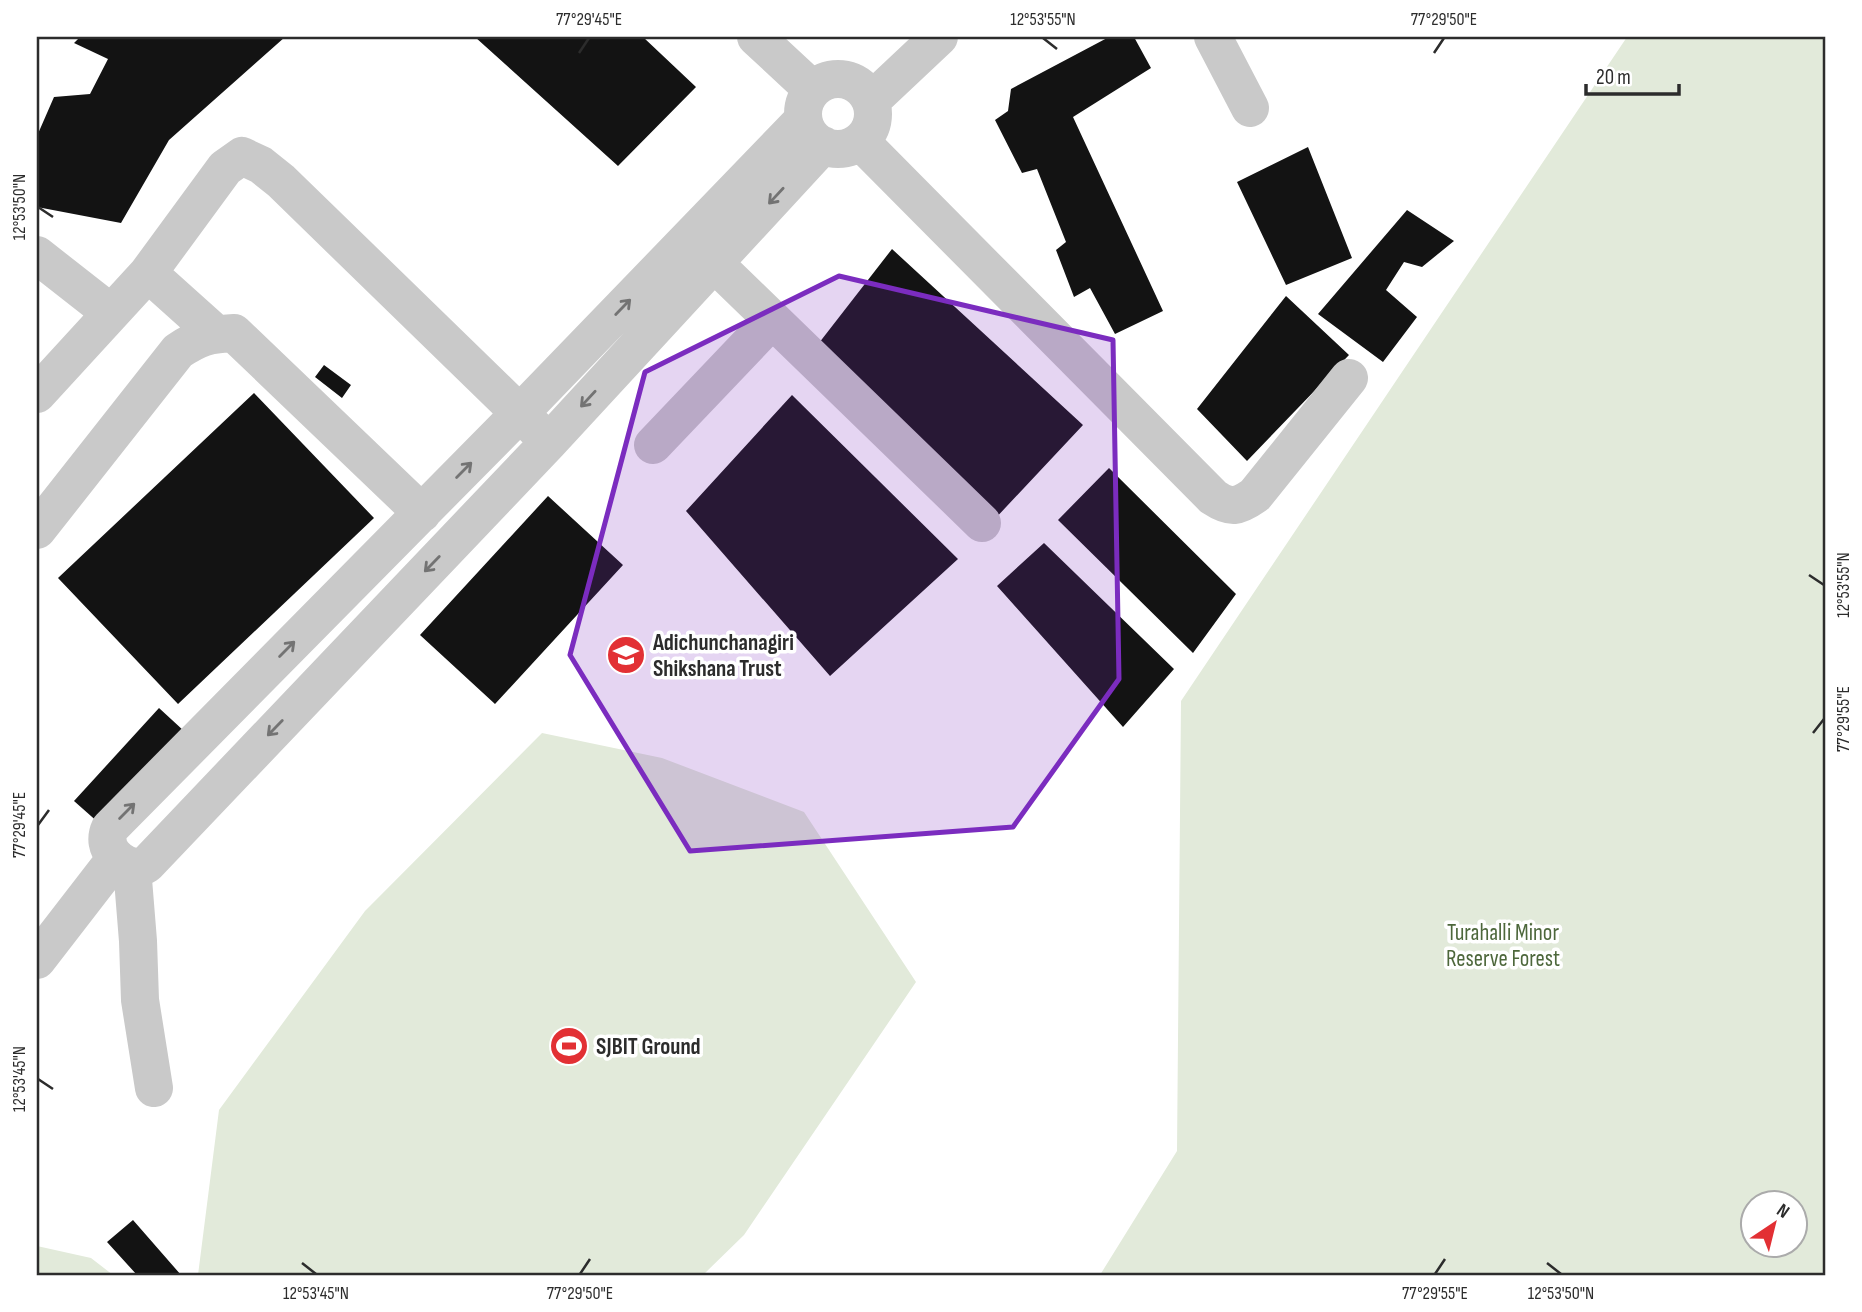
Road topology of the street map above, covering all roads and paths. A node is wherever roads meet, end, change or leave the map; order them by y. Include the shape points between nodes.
1 (756, 37) edge
2 (906, 37) edge
3 (939, 37) edge
4 (1213, 37) edge
5 (864, 92) junction
6 (1250, 108) dead end
7 (813, 118) junction
8 (861, 142) junction
9 (37, 255) edge
10 (714, 263) junction
11 (148, 273) junction
12 (111, 313) junction
13 (772, 320) junction
14 (216, 334) junction
15 (1349, 378) dead end
16 (37, 394) edge
17 (520, 413) junction
18 (549, 442) junction
19 (653, 445) dead end
20 (422, 513) junction
21 (982, 523) dead end
22 (37, 530) edge
23 (123, 863) junction
24 (37, 960) edge
25 (154, 1088) dead end

1 - 7 lane
2 - 5 lane
3 - 5 lane
4 - 6 lane
5 - 7 lane via 846,79 821,82
5 - 8 lane via 874,114
7 - 8 lane via 842,149
7 -> 10 lane
17 -> 7 lane
8 - 15 lane via 1224,504 1241,505 1255,495
9 - 12 lane
10 - 13 lane
10 -> 18 lane
11 - 12 lane
11 - 14 lane
11 - 17 lane via 225,168 242,156 281,181
12 - 16 lane
13 - 19 lane
13 - 21 lane
14 - 20 lane via 234,333
14 - 22 lane via 201,336 178,351
17 - 18 lane
20 -> 17 lane
18 -> 23 lane via 147,864 140,868
23 -> 20 lane via 109,846 110,828
23 - 24 lane
23 - 25 lane via 138,941 140,1000

